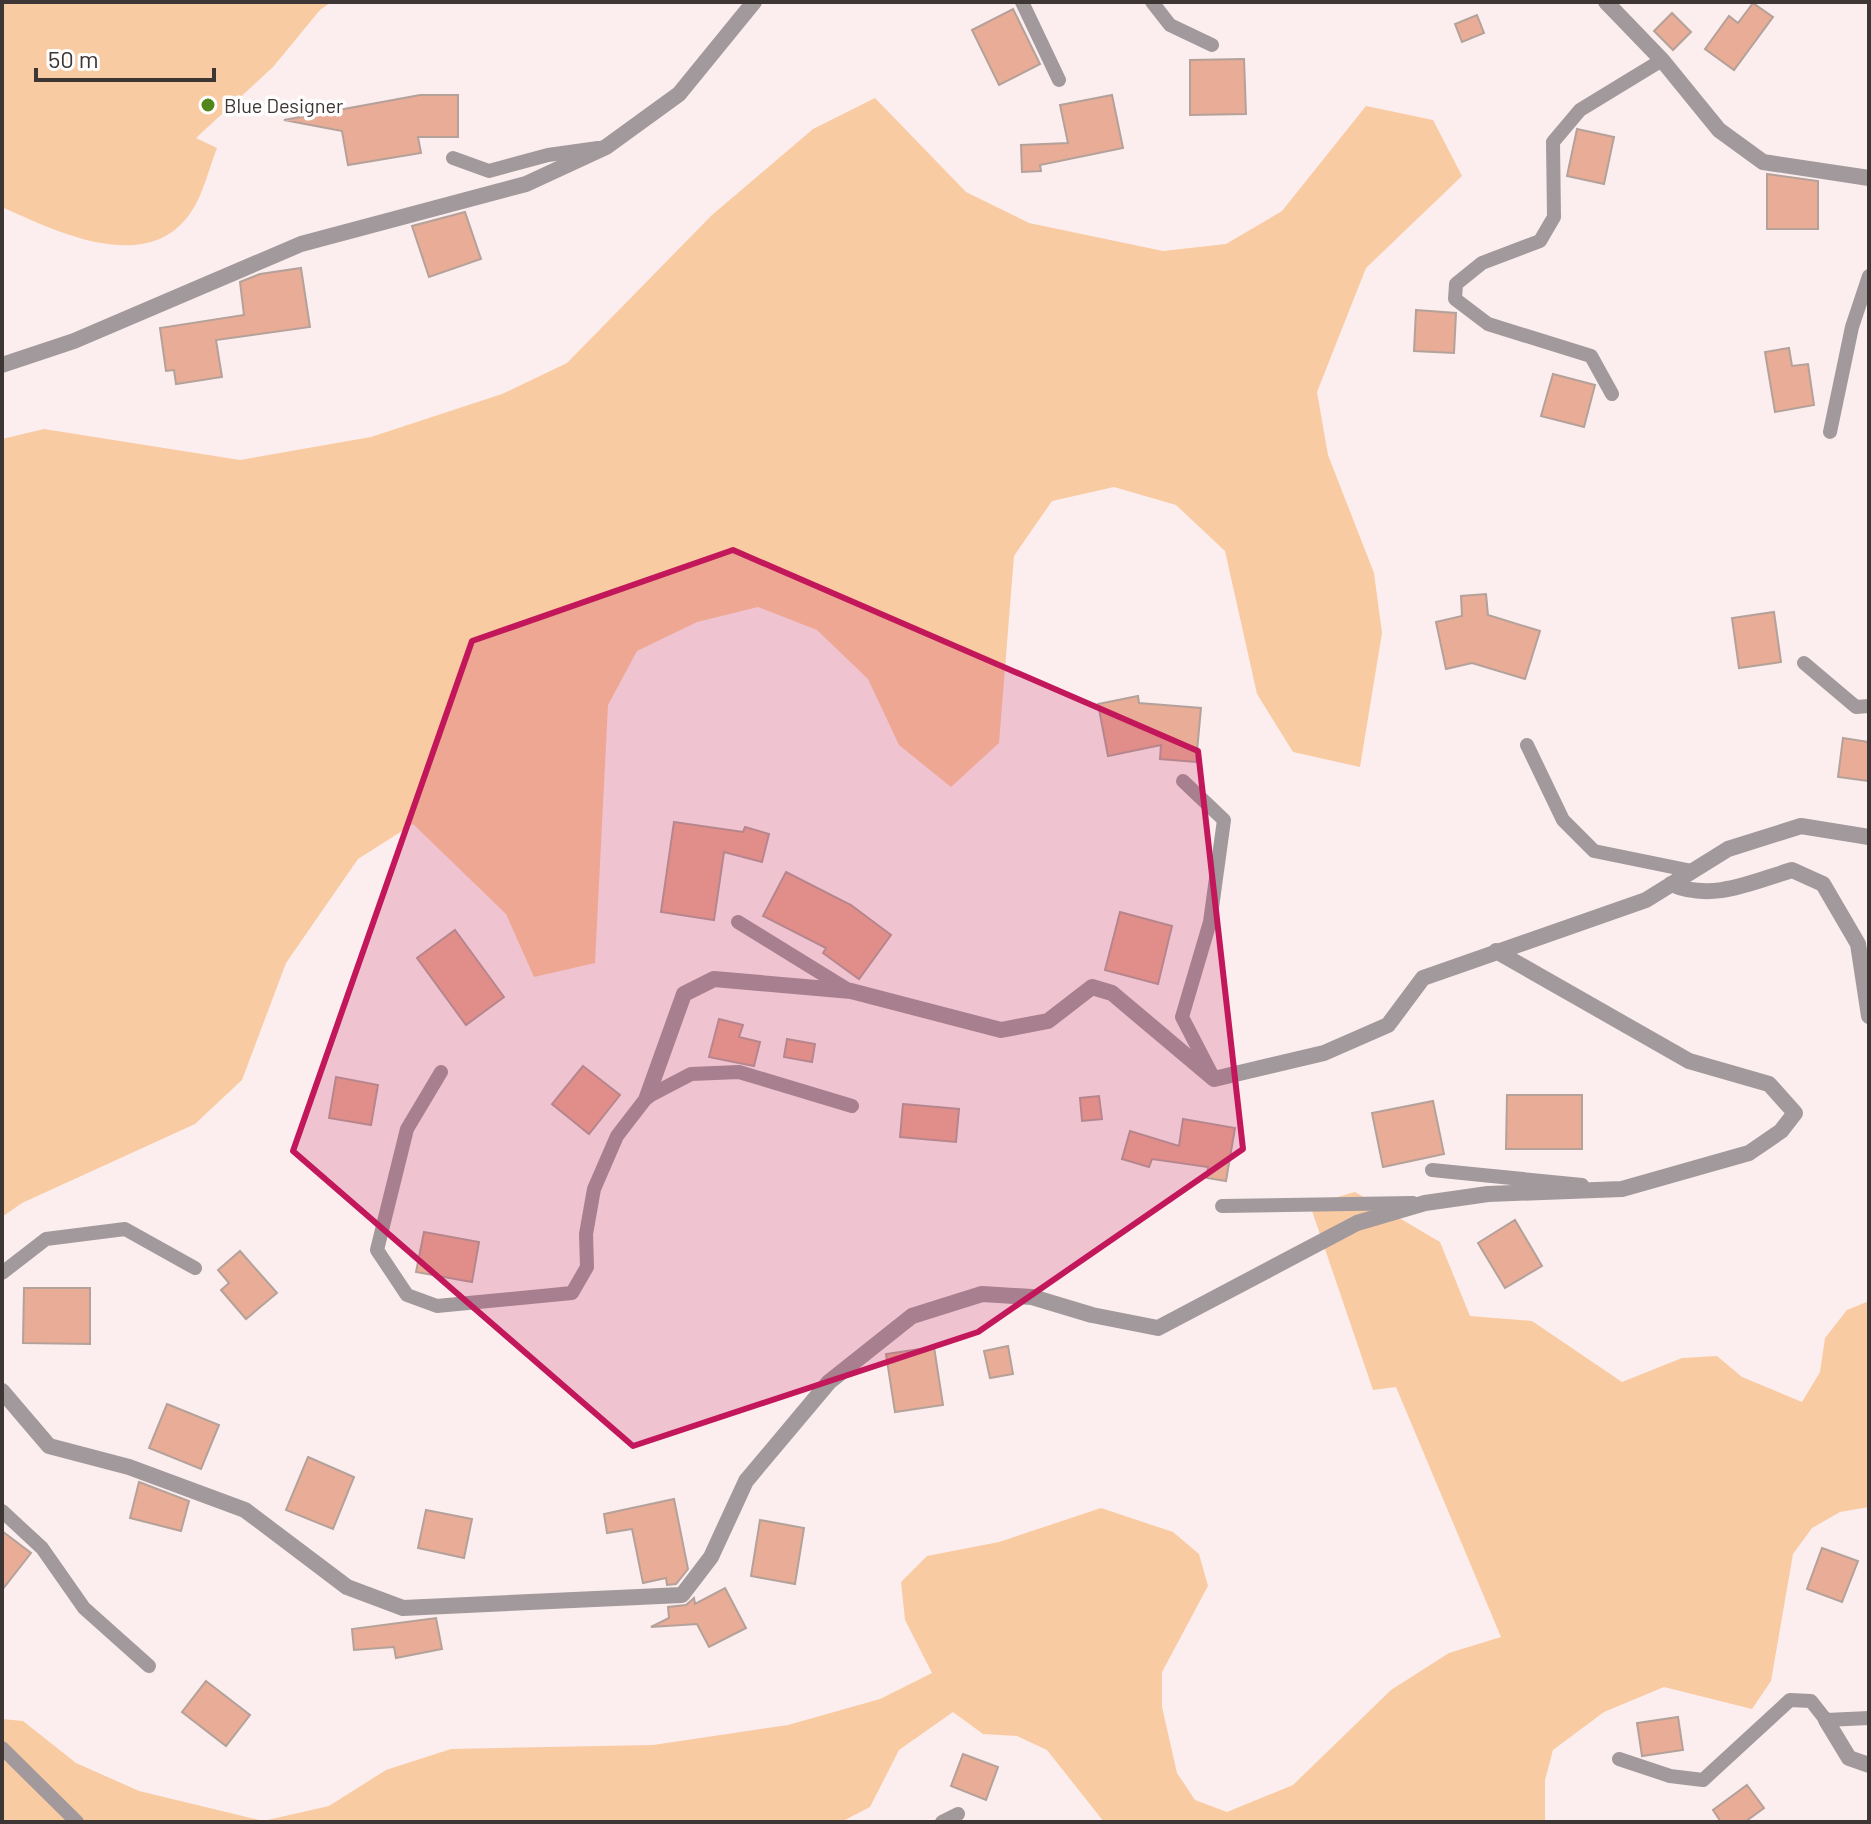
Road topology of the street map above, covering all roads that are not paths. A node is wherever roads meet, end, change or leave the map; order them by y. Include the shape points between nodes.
1 (754, 2) edge
2 (1022, 2) edge
3 (1152, 2) edge
4 (1606, 2) edge
5 (1212, 45) dead end
6 (1662, 60) junction
7 (1059, 80) dead end
8 (606, 147) junction
9 (453, 158) dead end
10 (1869, 178) edge
11 (1869, 276) edge
12 (2, 365) edge
13 (1612, 394) dead end
14 (1830, 432) dead end
15 (1804, 663) dead end
16 (1869, 706) edge
17 (1527, 745) dead end
18 (1183, 781) dead end
19 (1869, 837) edge
20 (1692, 871) junction
21 (1671, 884) junction
22 (738, 922) dead end
23 (1496, 951) junction
24 (851, 991) junction
25 (1869, 1016) edge
26 (441, 1072) dead end
27 (1214, 1079) junction
28 (647, 1097) junction
29 (852, 1106) dead end
30 (1432, 1170) dead end
31 (1622, 1189) junction
32 (1425, 1203) junction
33 (1222, 1206) dead end
34 (195, 1268) dead end
35 (2, 1273) edge
36 (2, 1391) edge
37 (2, 1511) edge
38 (149, 1666) dead end
39 (1869, 1718) edge
40 (1826, 1720) junction
41 (2, 1748) edge
42 (1619, 1759) dead end
43 (1869, 1765) edge
44 (958, 1814) dead end
45 (77, 1822) edge
46 (942, 1822) edge

1 - 8 street via 679,94
2 - 7 lane
3 - 5 lane via 1170,25
4 - 6 street
6 - 10 street via 1719,130 1763,162
6 - 13 lane via 1580,110 1553,142 1554,217 1540,241 1482,263 1456,284 1455,299 1488,324 1591,356
8 - 9 lane via 489,171
8 - 12 street via 526,184 301,244 74,341
11 - 14 lane via 1852,327
15 - 16 lane via 1856,707
17 - 20 lane via 1563,820 1594,851
18 - 27 lane via 1224,820 1210,922 1182,1017
19 - 20 street via 1801,826 1728,849
20 - 21 street
21 - 23 street via 1646,900
21 - 25 street via 1690,892 1724,891 1792,870 1823,884 1858,944
22 - 24 lane
23 - 27 street via 1423,978 1388,1025 1324,1053
23 - 31 street via 1689,1061 1769,1084 1795,1113 1781,1131 1749,1153
24 - 27 street via 1001,1030 1048,1021 1092,987 1112,993
24 - 28 street via 714,979 684,994
26 - 28 lane via 407,1129 377,1250 407,1295 437,1306 572,1293 587,1267 594,1189 617,1136
28 - 29 lane via 691,1074 739,1072
30 - 31 lane
31 - 32 street via 1488,1194
32 - 33 lane
32 - 36 street via 1357,1223 1158,1328 1032,1297 982,1294 912,1316 829,1382 746,1481 711,1557 682,1595 403,1608 347,1587 245,1510 129,1467 49,1446
34 - 35 lane via 125,1229 46,1239
37 - 38 lane via 42,1548 84,1608
39 - 40 lane
40 - 42 lane via 1811,1701 1790,1700 1703,1780 1670,1776
40 - 43 street via 1849,1758
41 - 45 lane
44 - 46 lane

